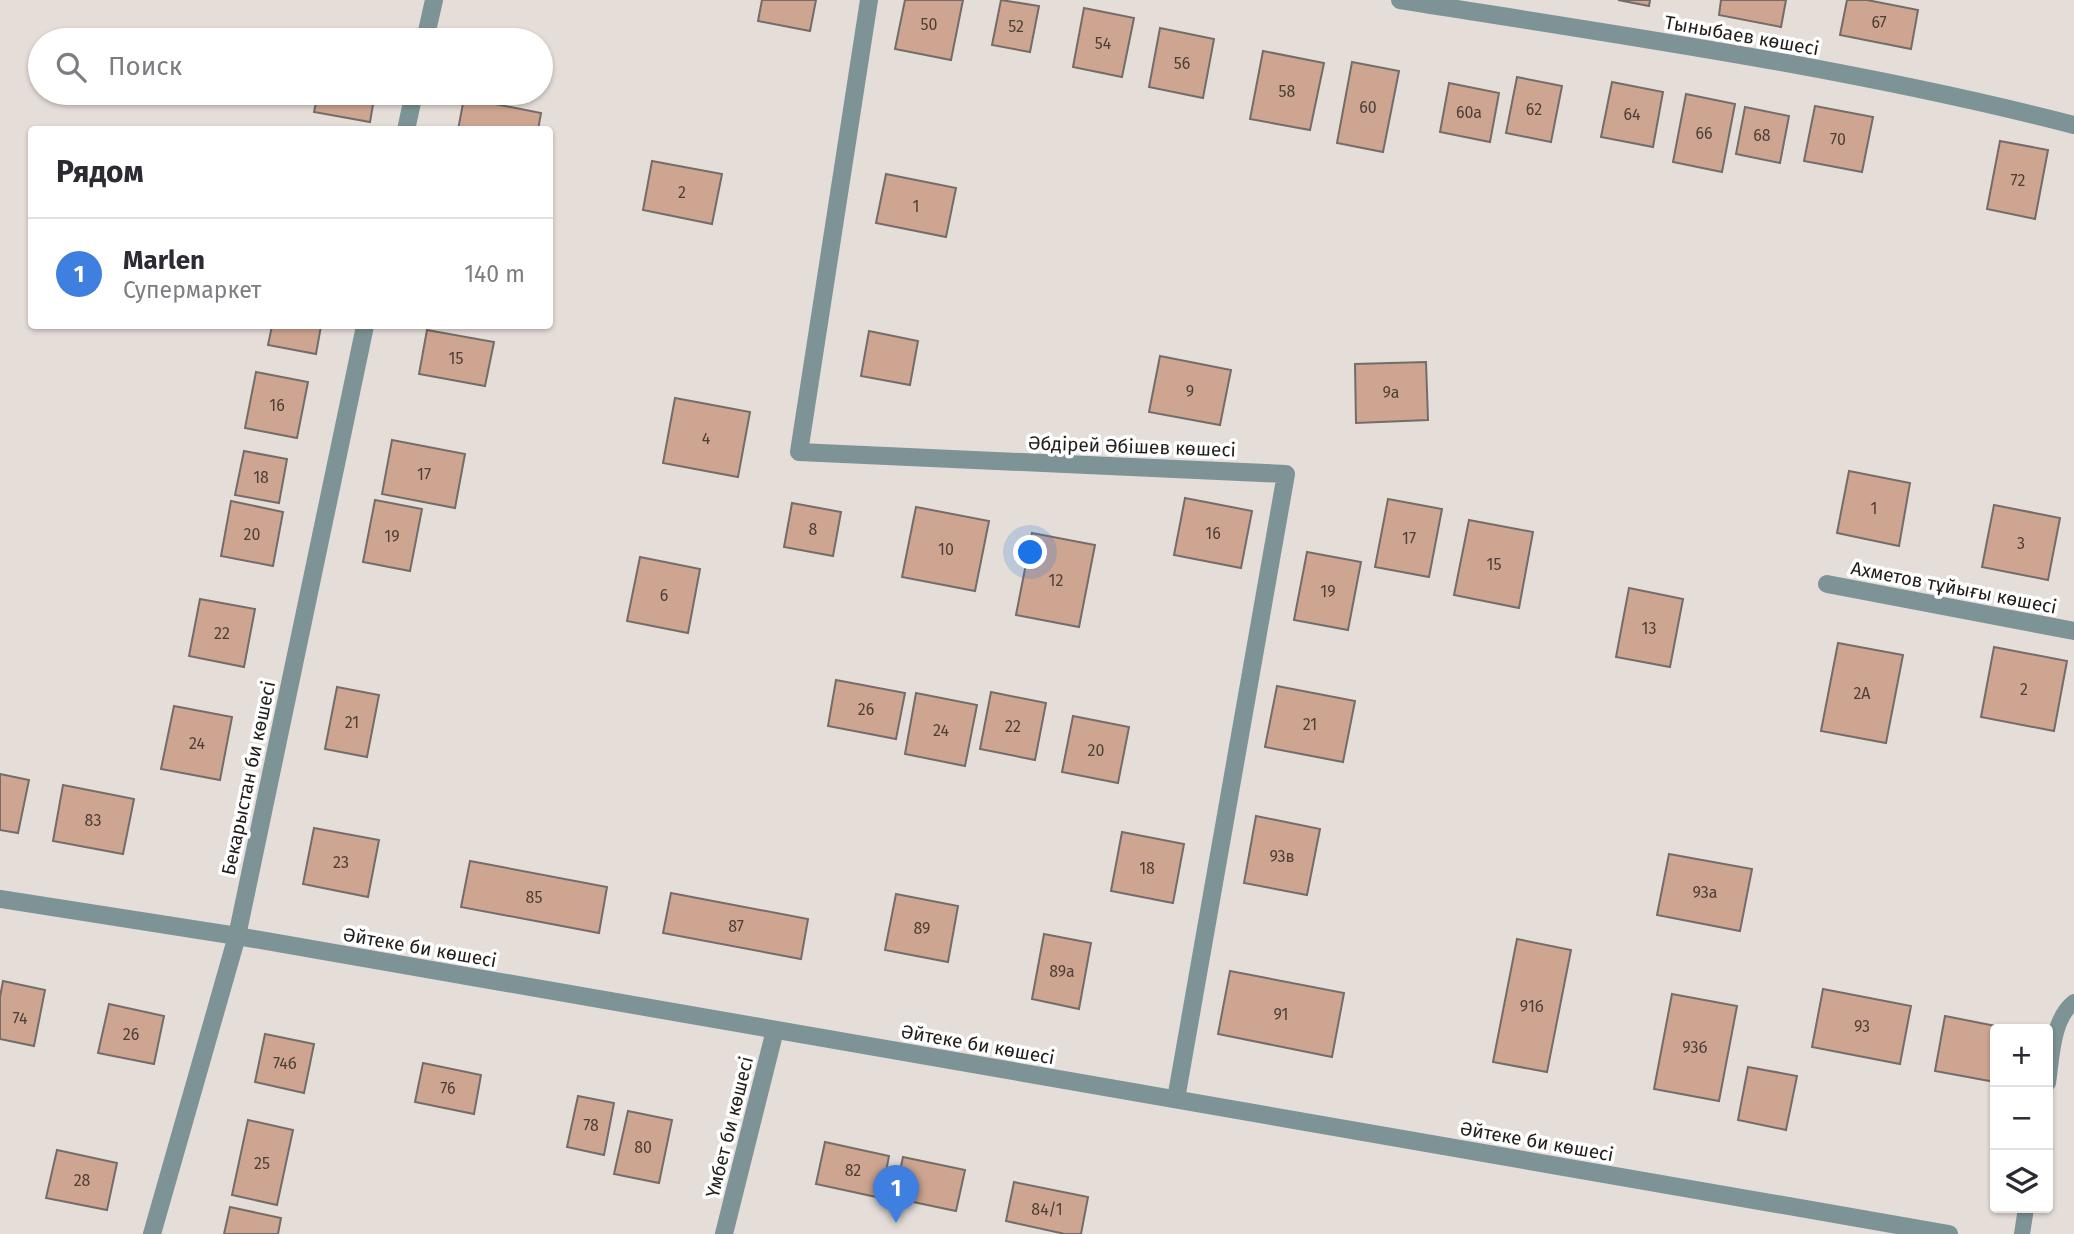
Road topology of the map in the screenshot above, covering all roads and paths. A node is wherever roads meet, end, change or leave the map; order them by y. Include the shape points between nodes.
1 (434, 0) edge
2 (869, 0) edge
3 (1400, 0) edge
4 (428, 28) edge
5 (411, 105) edge
6 (2074, 125) edge
7 (407, 126) edge
8 (364, 329) edge
9 (1827, 584) dead end
10 (2074, 631) edge
11 (0, 899) edge
12 (236, 936) junction
13 (2074, 1002) edge
14 (775, 1030) junction
15 (2053, 1054) edge
16 (1176, 1100) junction
17 (2025, 1213) edge
18 (152, 1234) edge
19 (724, 1234) edge
20 (1949, 1234) edge
21 (2022, 1234) edge

1 - 4 street
2 - 16 street, Әбдірей Әбішев көшесі via 799,452 1286,474
3 - 6 street, Тыныбаев көшесі via 1751,56 1986,102
5 - 7 street
8 - 12 street, Бекарыстан би көшесі
9 - 10 street, Ахметов тұйығы көшесі
11 - 12 street, Әйтеке би көшесі
12 - 14 street, Әйтеке би көшесі
12 - 18 street, Бекарыстан би көшесі
13 - 15 lane via 2057,1030
14 - 16 street, Әйтеке би көшесі
14 - 19 street, Үмбет би көшесі
16 - 20 street, Әйтеке би көшесі
17 - 21 lane

